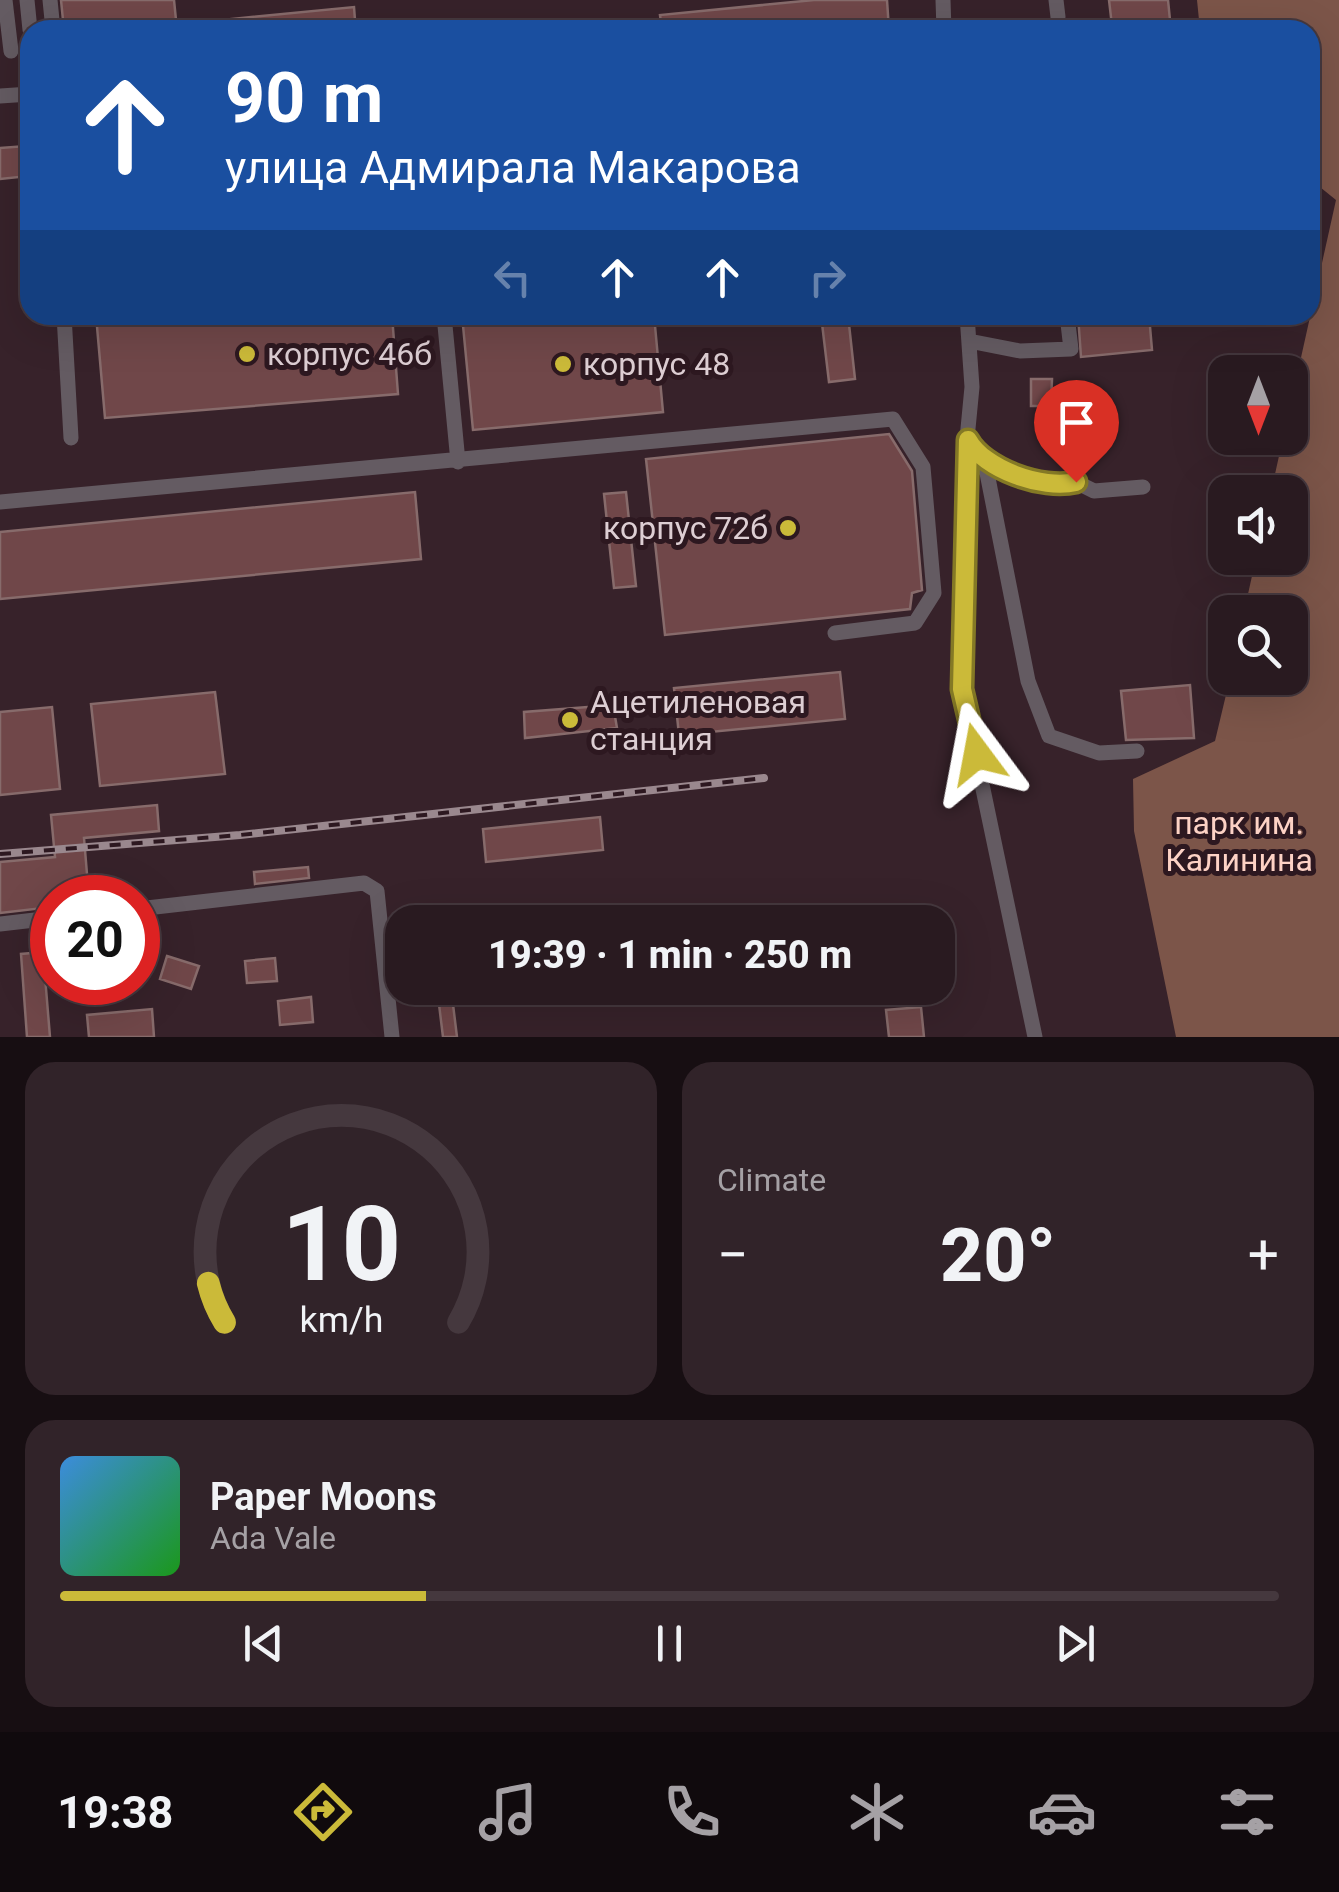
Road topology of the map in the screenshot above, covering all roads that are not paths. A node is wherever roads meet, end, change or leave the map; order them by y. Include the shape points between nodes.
1 (5, 0) edge
2 (10, 51) dead end
3 (64, 325) edge
4 (445, 325) edge
5 (968, 325) edge
6 (1068, 325) edge
7 (969, 341) junction
8 (70, 438) dead end
9 (968, 440) junction
10 (978, 458) junction
11 (458, 462) junction
12 (1143, 488) dead end
13 (0, 502) edge
14 (835, 634) dead end
15 (1137, 752) dead end
16 (160, 907) edge
17 (30, 921) edge
18 (0, 924) edge
19 (392, 1037) edge
20 (1035, 1037) edge

1 - 2 street
3 - 8 street
4 - 11 street
5 - 7 street
6 - 7 street via 1070,349
7 - 9 street
9 - 10 street
9 - 20 street via 962,689
10 - 12 street via 1044,483 1076,482 1094,491
10 - 15 street via 987,473 1028,681 1049,736 1099,752
11 - 13 street
11 - 14 street via 893,419 923,467 934,592 915,624
16 - 19 street via 364,884 377,892
17 - 18 street

